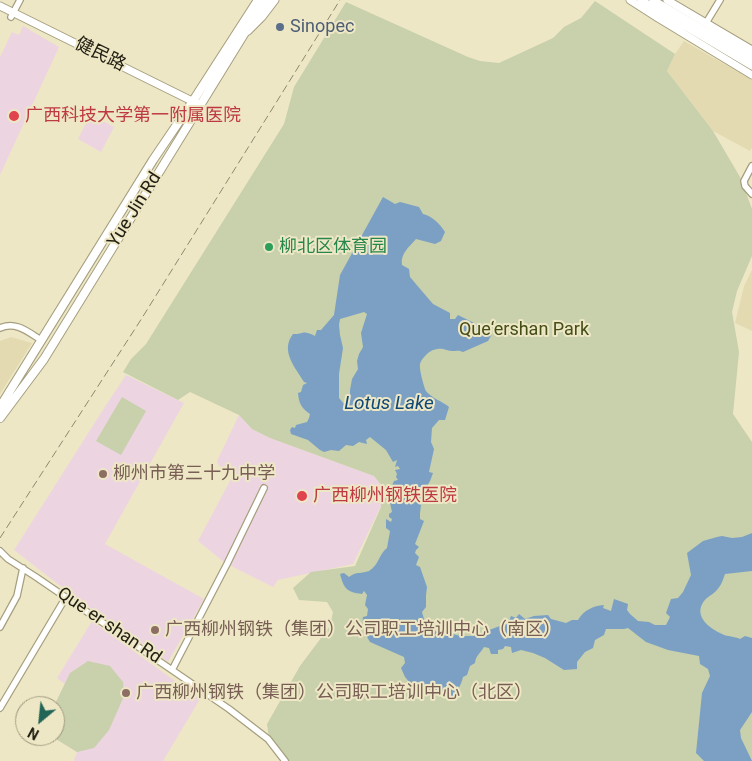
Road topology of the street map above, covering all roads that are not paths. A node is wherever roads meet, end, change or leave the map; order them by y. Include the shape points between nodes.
1 (20, 0) edge
2 (258, 0) edge
3 (267, 0) edge
4 (275, 0) edge
5 (630, 0) edge
6 (641, 0) edge
7 (653, 0) edge
8 (667, 0) edge
9 (720, 0) edge
10 (0, 6) edge
11 (0, 11) edge
12 (12, 15) junction
13 (706, 23) junction
14 (242, 37) junction
15 (752, 50) edge
16 (752, 58) edge
17 (752, 66) edge
18 (752, 75) edge
19 (195, 105) junction
20 (752, 166) edge
21 (752, 194) edge
22 (0, 328) edge
23 (41, 340) junction
24 (0, 407) edge
25 (0, 418) edge
26 (264, 488) dead end
27 (0, 551) edge
28 (23, 568) junction
29 (66, 597) junction
30 (0, 627) edge
31 (172, 670) junction
32 (0, 708) edge
33 (285, 761) edge

1 - 12 street
2 - 19 highway, Yue Jin Rd
3 - 14 highway, Yue Jin Rd
4 - 14 main road
5 - 18 main road
6 - 17 main road
7 - 16 main road
8 - 13 main road
9 - 13 street
10 - 12 main road, 健民路
11 - 12 main road, 健民路
12 - 19 main road, 健民路
13 - 15 main road
14 - 19 highway, Yue Jin Rd
19 - 23 highway, Yue Jin Rd via 154,160
19 - 25 highway, Yue Jin Rd via 44,359
20 - 21 street via 744,180
22 - 23 street via 16,325
23 - 24 highway, Yue Jin Rd
26 - 31 street
27 - 28 street, Que er shan Rd
28 - 29 street, Que er shan Rd
28 - 30 street via 18,596
29 - 31 street, Que er shan Rd
29 - 32 street
31 - 33 street, Que er shan Rd via 268,739

